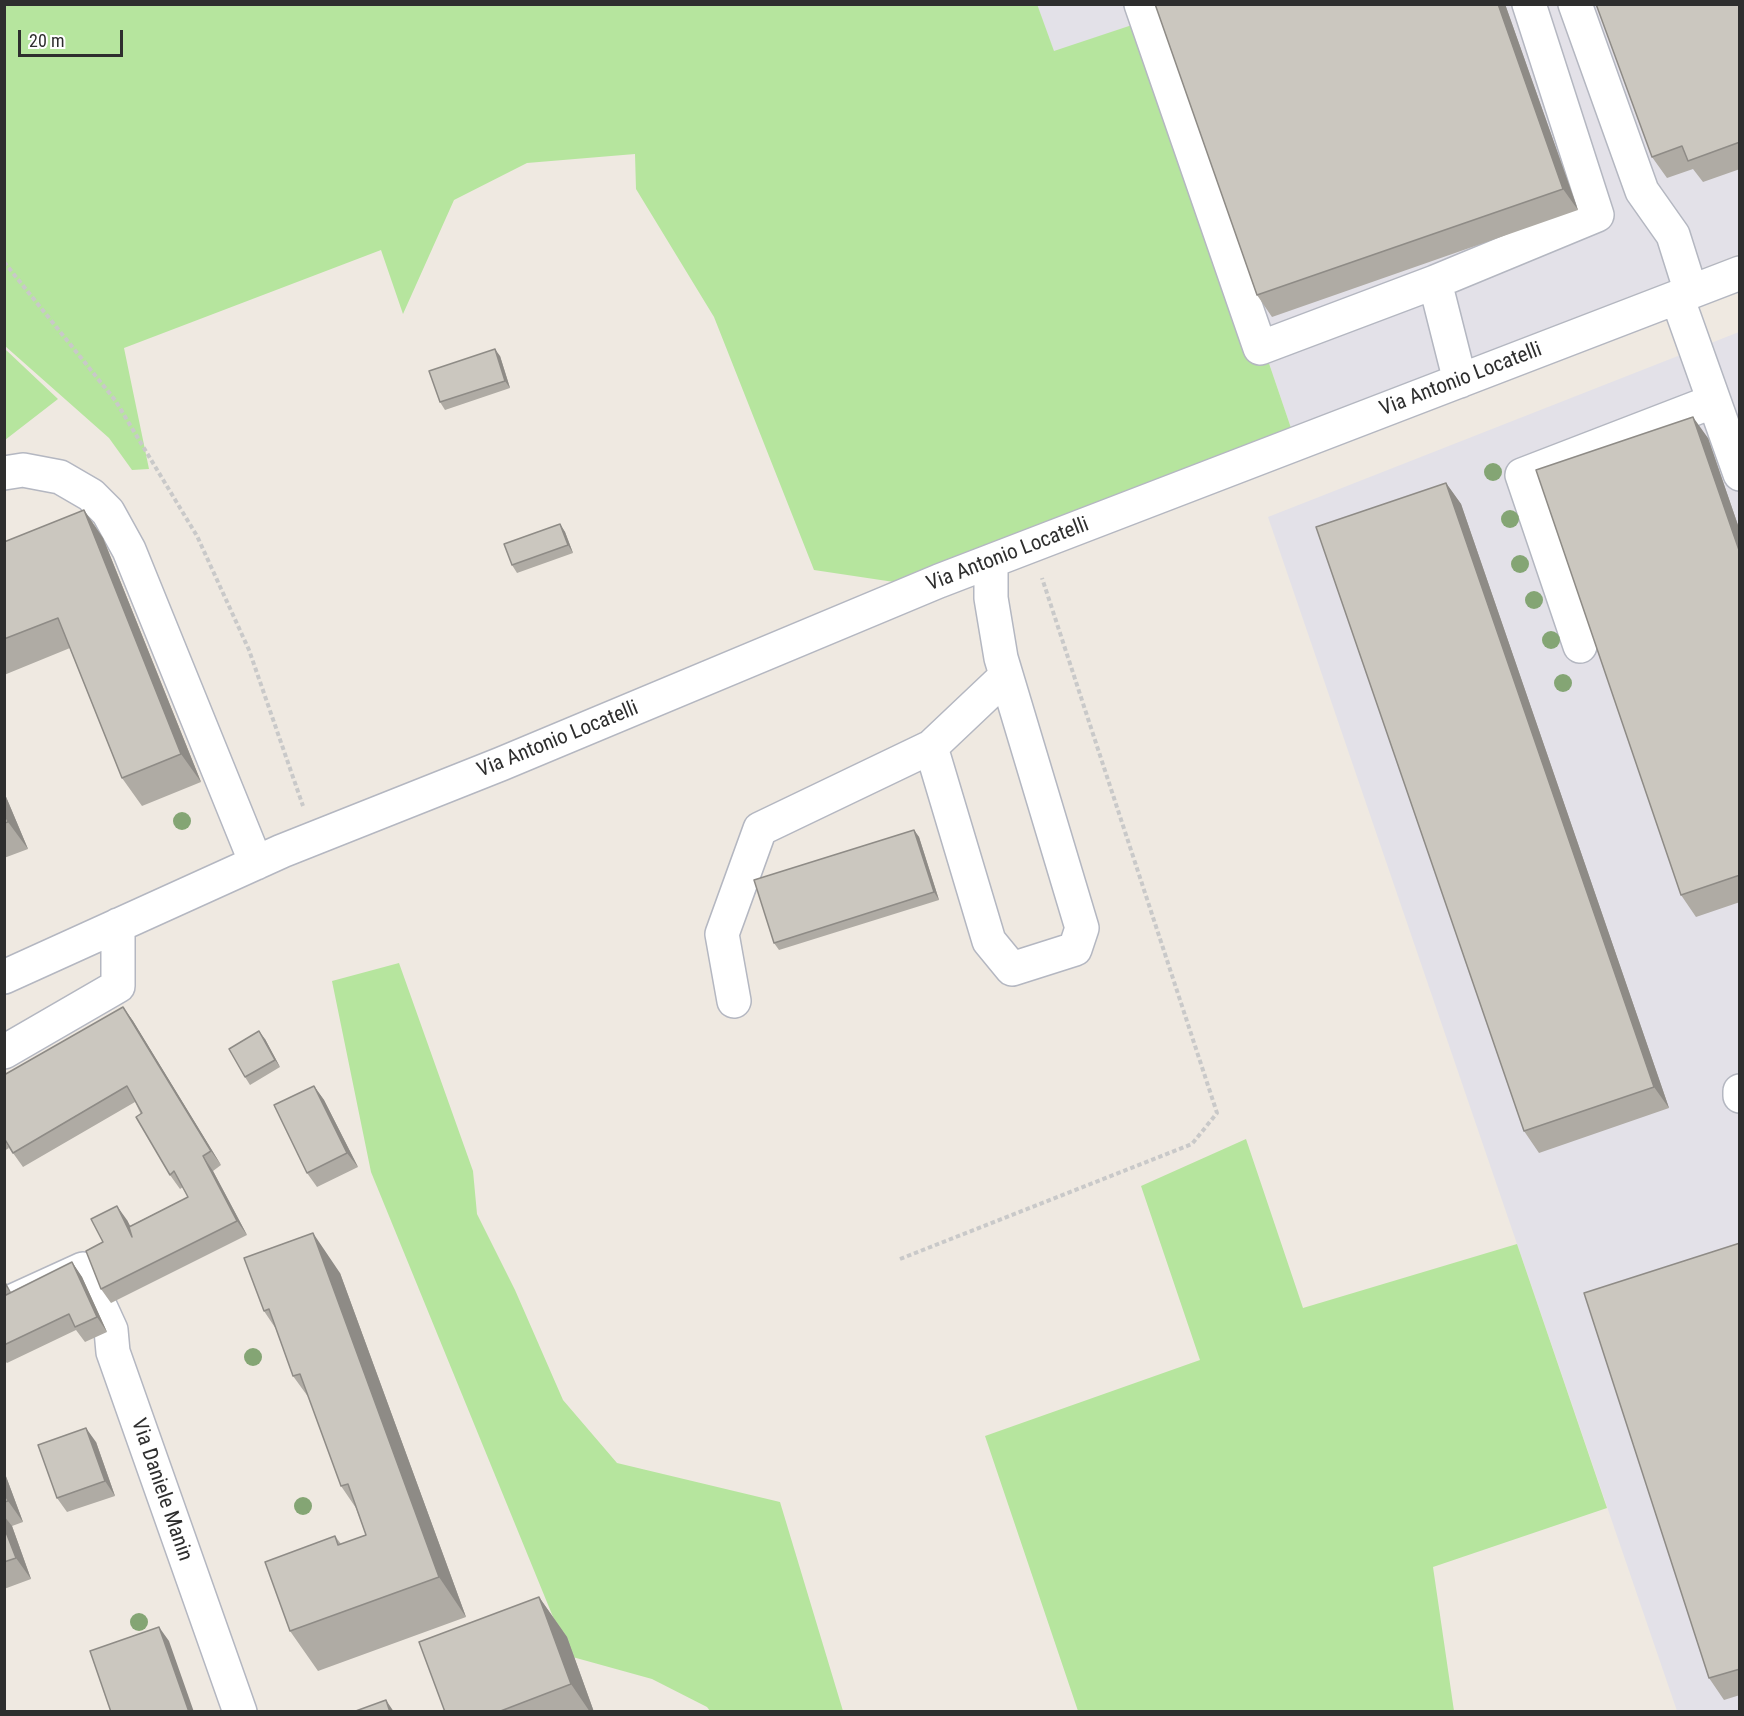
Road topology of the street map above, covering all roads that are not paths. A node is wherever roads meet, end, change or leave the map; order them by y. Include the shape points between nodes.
1 (1142, 4) edge
2 (1530, 4) edge
3 (1575, 4) edge
4 (1435, 282) junction
5 (1736, 283) edge
6 (1684, 294) junction
7 (1460, 381) junction
8 (1714, 401) junction
9 (4, 473) edge
10 (1740, 474) edge
11 (991, 561) junction
12 (1580, 646) dead end
13 (1006, 676) junction
14 (931, 747) junction
15 (269, 857) junction
16 (118, 925) junction
17 (4, 977) edge
18 (734, 1001) dead end
19 (4, 1052) edge
20 (1740, 1091) edge
21 (1740, 1096) edge
22 (4, 1305) edge
23 (240, 1712) edge

1 - 4 street via 1260,348
2 - 4 street via 1597,214
3 - 6 street via 1642,191 1673,235
4 - 7 street
5 - 6 street, Via Antonio Locatelli
6 - 7 street, Via Antonio Locatelli
6 - 8 street
7 - 11 street, Via Antonio Locatelli
8 - 10 street
8 - 12 street via 1522,475
9 - 15 street via 23,470 60,477 91,495 108,512
11 - 13 street via 991,598
11 - 15 street, Via Antonio Locatelli
13 - 14 street
13 - 14 street via 1082,928 1075,949 1012,969 989,940
14 - 18 street via 760,829 722,934
15 - 16 street, Via Antonio Locatelli
16 - 17 street, Via Antonio Locatelli
16 - 19 street via 118,986
20 - 21 street
22 - 23 street, Via Daniele Manin via 83,1269 111,1330 113,1352

